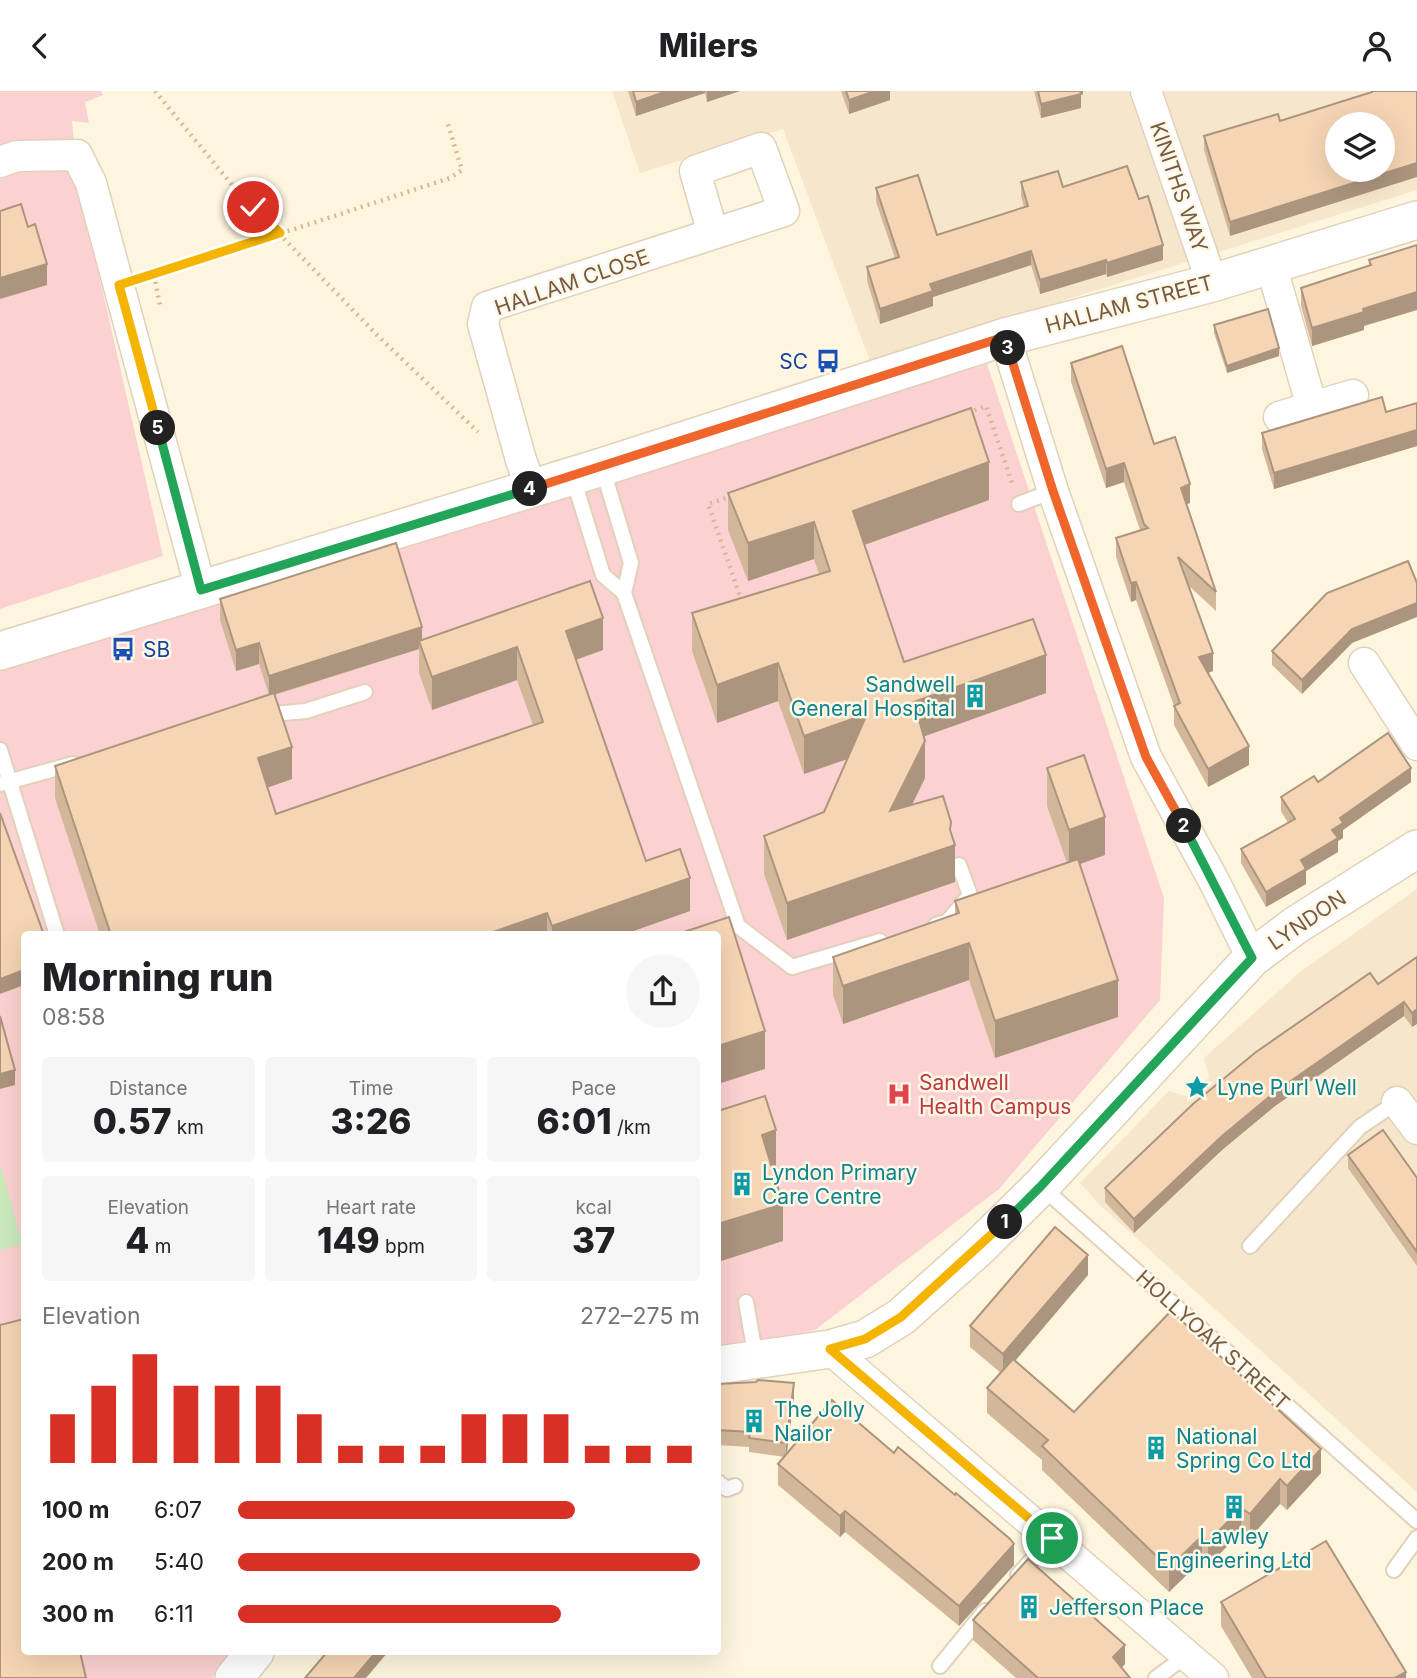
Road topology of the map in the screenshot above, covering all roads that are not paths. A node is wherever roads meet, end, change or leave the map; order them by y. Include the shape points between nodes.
1 (1146, 91) edge
2 (0, 162) edge
3 (1417, 220) edge
4 (713, 234) dead end
5 (1271, 265) junction
6 (1212, 282) junction
7 (1004, 337) junction
8 (1353, 395) dead end
9 (1312, 407) junction
10 (1279, 417) dead end
11 (587, 471) junction
12 (531, 489) junction
13 (1053, 491) junction
14 (1019, 504) road end
15 (201, 590) junction
16 (624, 593) junction
17 (0, 652) edge
18 (1364, 663) dead end
19 (365, 692) dead end
20 (249, 717) edge
21 (1417, 744) edge
22 (0, 750) edge
23 (89, 759) edge
24 (5, 783) edge
25 (1417, 849) edge
26 (959, 865) dead end
27 (921, 929) edge
28 (56, 931) edge
29 (895, 937) edge
30 (1252, 958) junction
31 (1397, 1102) joint
32 (1417, 1129) edge
33 (1041, 1186) junction
34 (1250, 1246) dead end
35 (746, 1302) dead end
36 (830, 1349) junction
37 (756, 1359) junction
38 (721, 1365) edge
39 (721, 1484) edge
40 (735, 1486) dead end
41 (1417, 1521) edge
42 (1052, 1538) junction
43 (1417, 1538) edge
44 (1394, 1570) dead end
45 (253, 1655) edge
46 (1188, 1655) junction
47 (940, 1666) dead end
48 (234, 1678) edge
49 (1156, 1678) edge
50 (1213, 1678) edge

1 - 6 street, KINITHS WAY
2 - 15 street via 17,156 77,155 91,183
3 - 5 street, HALLAM STREET
4 - 12 street, HALLAM CLOSE via 487,307 483,324
5 - 6 street, HALLAM STREET
5 - 9 street
6 - 7 street, HALLAM STREET
7 - 11 street, HALLAM STREET
7 - 13 street
8 - 9 street
9 - 10 street
11 - 12 street, HALLAM STREET
11 - 16 lane via 631,563
11 - 16 lane via 603,575
12 - 15 street, HALLAM STREET
13 - 14 lane
13 - 30 street via 1146,757
15 - 17 street, HALLAM STREET
16 - 29 lane via 731,928 792,967
18 - 21 street
19 - 20 lane via 306,711
22 - 24 lane
23 - 24 lane
24 - 28 lane
25 - 30 street, LYNDON
26 - 27 lane via 970,895 947,922
30 - 33 street, LYNDON
31 - 32 street
31 - 34 lane via 1360,1127
33 - 36 street, LYNDON via 901,1317 865,1339
33 - 41 lane, HOLLYOAK STREET
35 - 37 lane
36 - 37 street, LYNDON
36 - 42 street
37 - 38 street, LYNDON
39 - 40 lane via 727,1489
42 - 46 street
42 - 47 lane
43 - 44 lane
45 - 48 street
46 - 49 lane
46 - 50 street

